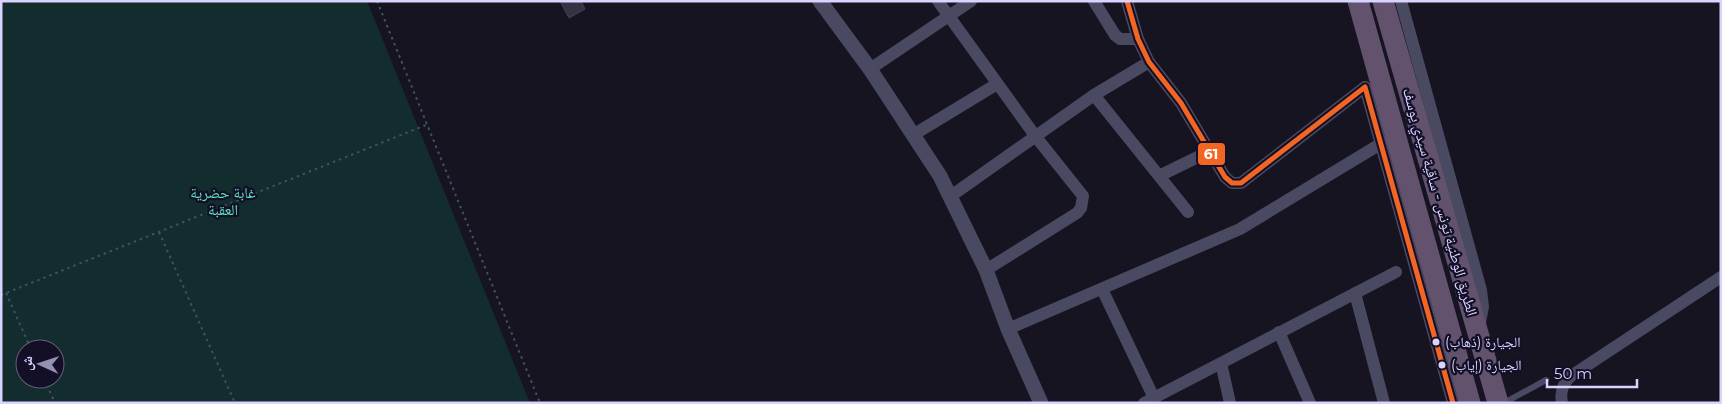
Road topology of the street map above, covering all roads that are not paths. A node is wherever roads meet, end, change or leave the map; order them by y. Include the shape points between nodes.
1 (820, 1) edge
2 (938, 1) edge
3 (971, 1) edge
4 (1094, 1) edge
5 (1127, 1) edge
6 (1358, 1) edge
7 (1383, 1) edge
8 (1401, 1) edge
9 (949, 17) junction
10 (1138, 39) junction
11 (1149, 62) junction
12 (870, 69) junction
13 (997, 84) junction
14 (1094, 95) junction
15 (913, 135) junction
16 (1036, 137) junction
17 (1382, 143) junction
18 (1210, 151) junction
19 (1159, 176) junction
20 (951, 196) junction
21 (1188, 212) dead end
22 (986, 270) junction
23 (1396, 272) dead end
24 (1721, 277) edge
25 (1102, 289) junction
26 (1355, 293) junction
27 (1008, 329) junction
28 (1279, 332) junction
29 (1478, 332) junction
30 (1221, 363) junction
31 (1546, 380) dead end
32 (1148, 401) edge
33 (1041, 403) edge
34 (1230, 403) edge
35 (1310, 403) edge
36 (1384, 403) edge
37 (1453, 403) edge
38 (1470, 403) edge
39 (1498, 403) edge
40 (1504, 403) edge
41 (1562, 403) edge

1 - 12 street
2 - 9 street
3 - 9 street
4 - 10 street via 1116,35
5 - 10 street
6 - 38 highway, الطريق الوطنية تونس - ساقية سيدي يوسف
7 - 29 highway, الطريق الوطنية تونس - ساقية سيدي يوسف
8 - 29 street via 1481,290 1482,316
9 - 12 street
9 - 13 street
10 - 11 street
11 - 14 street
11 - 18 street via 1181,103
12 - 15 street
13 - 15 street
13 - 16 street
14 - 16 street
14 - 19 street
15 - 20 street
16 - 20 street
16 - 22 street via 1083,196 1081,208
17 - 18 street via 1366,87 1241,182 1227,181
17 - 25 street via 1240,229
17 - 37 street
18 - 19 street
19 - 21 street
20 - 22 street
22 - 27 street
23 - 26 street
24 - 41 street via 1570,376 1562,390
25 - 27 street
25 - 32 street
26 - 28 street
26 - 36 street
27 - 33 street
28 - 30 street
28 - 35 street
29 - 39 highway, الطريق الوطنية تونس - ساقية سيدي يوسف
30 - 32 street
30 - 34 street
31 - 40 lane

